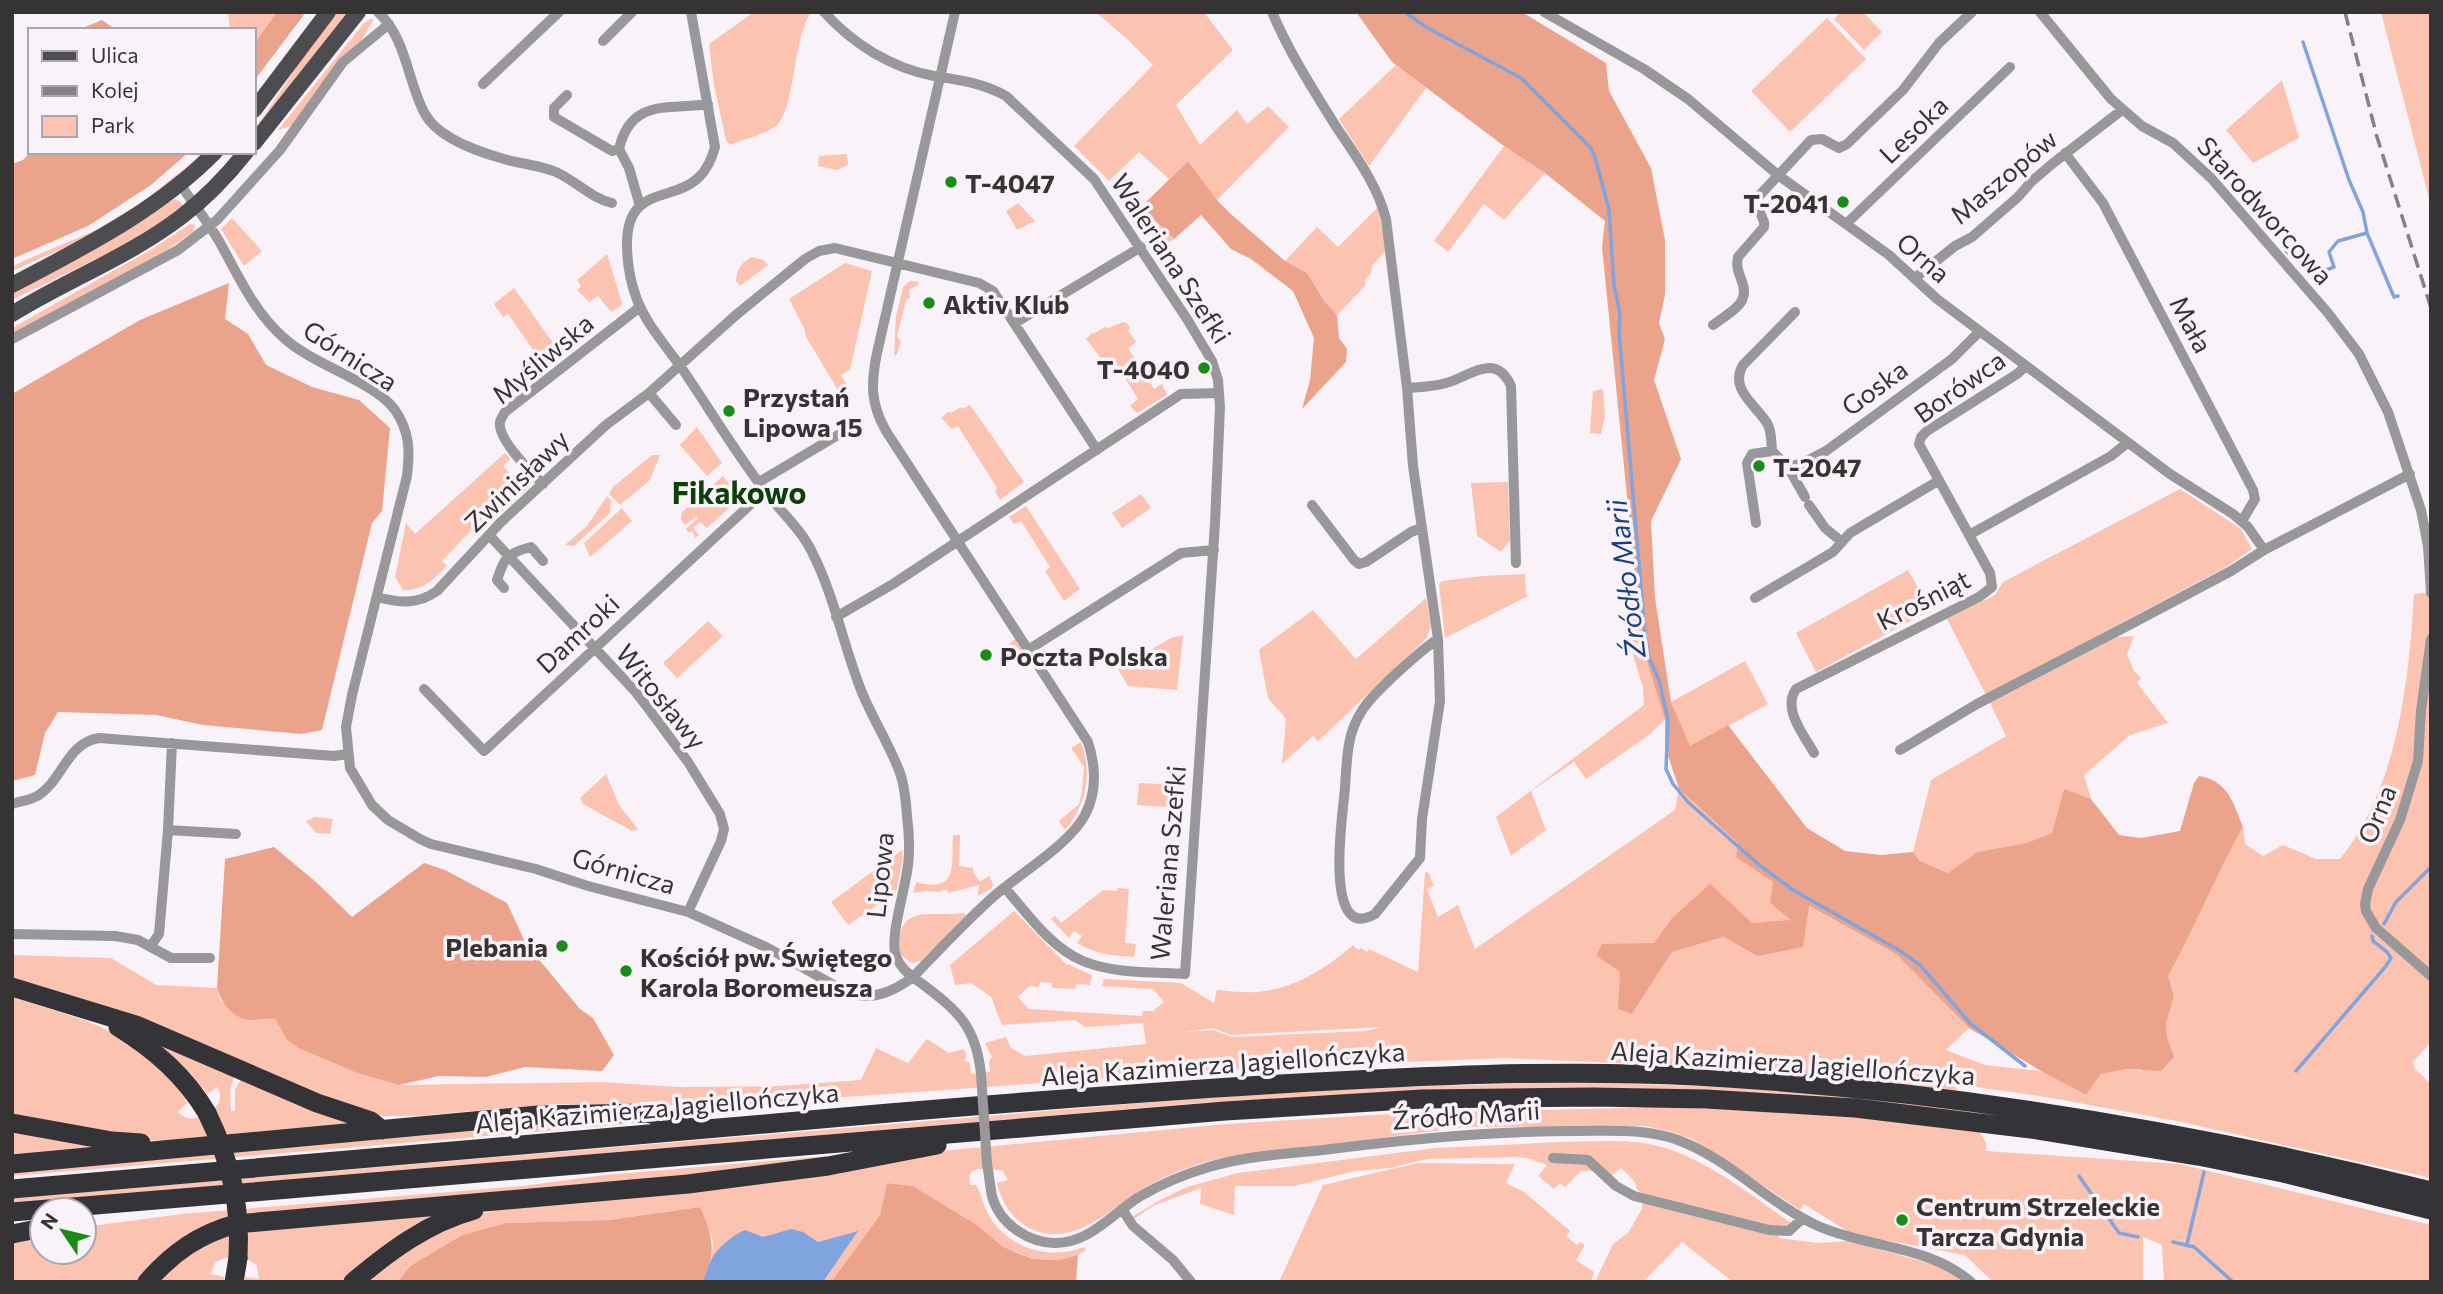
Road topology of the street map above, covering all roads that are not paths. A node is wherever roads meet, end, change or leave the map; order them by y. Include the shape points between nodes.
1 (328, 12) edge
2 (358, 12) edge
3 (378, 12) edge
4 (559, 12) edge
5 (632, 12) edge
6 (691, 12) edge
7 (824, 12) edge
8 (955, 12) edge
9 (1272, 12) edge
10 (1544, 12) edge
11 (1972, 12) edge
12 (2040, 12) edge
13 (389, 24) junction
14 (603, 41) dead end
15 (2010, 68) dead end
16 (941, 76) junction
17 (482, 84) dead end
18 (567, 95) dead end
19 (708, 104) junction
20 (256, 107) edge
21 (2122, 110) junction
22 (256, 140) edge
23 (619, 149) junction
24 (2065, 153) junction
25 (213, 154) edge
26 (244, 154) edge
27 (1779, 175) junction
28 (180, 184) junction
29 (612, 203) dead end
30 (640, 205) junction
31 (195, 206) junction
32 (1847, 223) junction
33 (209, 226) junction
34 (1141, 247) junction
35 (898, 263) junction
36 (1915, 278) junction
37 (12, 285) edge
38 (640, 307) junction
39 (1795, 312) dead end
40 (12, 314) edge
41 (1015, 323) junction
42 (1713, 326) dead end
43 (1980, 331) junction
44 (12, 339) edge
45 (680, 365) junction
46 (2026, 366) junction
47 (1407, 388) junction
48 (649, 393) junction
49 (1219, 393) junction
50 (853, 422) dead end
51 (676, 425) dead end
52 (2127, 443) junction
53 (1097, 450) junction
54 (1772, 451) junction
55 (1788, 467) junction
56 (2410, 474) junction
57 (1938, 481) junction
58 (543, 484) junction
59 (762, 486) junction
60 (1312, 505) dead end
61 (2242, 521) junction
62 (1756, 523) dead end
63 (1421, 528) junction
64 (489, 535) junction
65 (1969, 535) junction
66 (957, 540) junction
67 (1842, 542) junction
68 (1214, 550) junction
69 (2264, 550) junction
70 (509, 556) junction
71 (542, 561) dead end
72 (1516, 563) dead end
73 (504, 588) dead end
74 (2431, 593) edge
75 (377, 597) junction
76 (1755, 598) dead end
77 (836, 617) junction
78 (1438, 639) junction
79 (2431, 639) edge
80 (595, 649) junction
81 (1028, 650) junction
82 (424, 689) dead end
83 (172, 743) junction
84 (1900, 750) dead end
85 (1814, 753) dead end
86 (347, 754) junction
87 (12, 804) edge
88 (168, 830) junction
89 (236, 834) dead end
90 (1004, 888) junction
91 (688, 912) junction
92 (12, 934) edge
93 (150, 947) junction
94 (210, 958) dead end
95 (2431, 976) edge
96 (913, 977) junction
97 (12, 987) edge
98 (97, 1014) junction
99 (12, 1123) edge
100 (1009, 1128) junction
101 (382, 1130) junction
102 (697, 1130) junction
103 (158, 1151) junction
104 (1553, 1158) dead end
105 (12, 1164) edge
106 (12, 1189) edge
107 (2431, 1191) edge
108 (181, 1198) junction
109 (516, 1199) junction
110 (1122, 1209) junction
111 (2431, 1210) edge
112 (12, 1212) edge
113 (98, 1216) edge
114 (1803, 1218) junction
115 (147, 1282) edge
116 (234, 1282) edge
117 (353, 1282) edge
118 (1191, 1282) edge
119 (1971, 1282) edge

1 - 20 main road
2 - 22 main road
3 - 13 street
4 - 17 street
5 - 14 street
6 - 19 street
7 - 16 street, Waleriana Szefki via 857,43 888,61
8 - 16 street, Górnicza
9 - 47 street via 1301,71 1381,201 1392,250
10 - 27 street, Orna via 1665,82
11 - 27 street via 1938,43 1903,90 1847,144 1835,148 1814,138
12 - 21 street, Starodworcowa
13 - 29 street via 426,117 438,128 503,159 552,170
13 - 33 street via 342,62 279,150
15 - 32 street, Lesoka
16 - 34 street, Waleriana Szefki via 990,87 1006,96 1088,171
16 - 35 street, Górnicza
18 - 23 street via 554,108 554,117 612,151
19 - 23 street via 653,108 639,114
19 - 30 street via 715,140 706,167 689,184
21 - 24 street, Maszopów
21 - 56 street, Starodworcowa via 2173,143 2211,178 2328,313 2374,379
23 - 30 street
24 - 36 street, Maszopów via 1972,237
24 - 61 street, Mała via 2103,203 2253,490 2255,499
25 - 28 main road
26 - 31 main road
27 - 32 street, Orna
27 - 42 street via 1756,202 1764,227 1738,257 1745,297
28 - 31 street, Górnicza
28 - 37 main road via 127,222
30 - 38 street via 627,242 630,275
31 - 33 street, Górnicza
31 - 40 main road via 153,236
32 - 36 street, Orna
33 - 44 street via 178,250
33 - 75 street, Górnicza via 272,327 296,348 383,397 405,426 410,445 407,476
34 - 41 street
34 - 49 street, Waleriana Szefki via 1212,361
35 - 41 street, Zwinisławy via 987,286
35 - 45 street, Zwinisławy via 835,248 812,254
35 - 66 street, Górnicza via 872,380 874,401 881,422
36 - 43 street, Orna
38 - 45 street
38 - 58 street, Myśliwska via 505,412 500,421 511,447
39 - 54 street via 1739,372 1740,388 1768,425
41 - 53 street, Zwinisławy
43 - 46 street, Orna
43 - 55 street, Goska via 1952,359 1826,450
45 - 48 street, Zwinisławy
45 - 59 street, Lipowa
46 - 52 street, Orna
46 - 57 street, Borówca via 1921,437 1921,452
47 - 63 street
47 - 72 street via 1438,385 1479,369 1490,368 1507,377 1511,386
48 - 51 street
48 - 58 street, Zwinisławy via 606,425
49 - 53 street via 1181,394
49 - 68 street, Waleriana Szefki
50 - 59 street, Damroki
52 - 61 street, Orna
52 - 65 street, Krośniąt
53 - 66 street
54 - 55 street
54 - 62 street via 1752,454 1746,463
55 - 67 street via 1825,528
56 - 69 street
56 - 74 street via 2428,546
57 - 65 street, Borówca
57 - 67 street
58 - 64 street, Zwinisławy
59 - 77 street, Lipowa via 811,551
59 - 80 street, Damroki
60 - 63 street via 1359,564
61 - 69 street, Orna
63 - 78 street
64 - 70 street, Witosławy
64 - 75 street, Zwinisławy via 430,596 405,603
65 - 85 street, Krośniąt via 1992,581 1987,593 1796,689 1791,709
66 - 77 street
66 - 81 street, Górnicza
67 - 76 street via 1833,552
68 - 81 street via 1181,553
68 - 90 street, Waleriana Szefki via 1185,974 1082,961 1053,941
69 - 84 street
70 - 71 street via 531,547
70 - 73 street via 496,580
70 - 80 street, Witosławy
75 - 86 street, Górnicza via 352,695
77 - 96 street, Lipowa via 860,687 902,780 908,865 894,950
78 - 78 street via 1363,709 1349,743 1339,884 1350,913 1359,919 1375,914 1420,858 1440,701
79 - 95 street, Orna via 2412,786 2365,904 2376,928
80 - 82 street, Damroki via 484,751
80 - 91 street, Witosławy via 685,757 720,814 721,841
81 - 90 street, Górnicza via 1088,742 1095,779 1084,817 1068,837
83 - 86 street
83 - 87 street via 91,739 75,750 40,794
83 - 88 street
86 - 91 street, Górnicza via 372,805 388,820 430,844
88 - 89 street
88 - 93 street via 159,934
90 - 96 street, Górnicza
91 - 96 street, Górnicza via 858,996 881,994
92 - 93 street via 115,936
93 - 94 street via 171,958
96 - 110 street, Lipowa, bridge via 954,1008 973,1034 979,1052 992,1195 1011,1226 1033,1239 1075,1240
97 - 98 highway
98 - 101 highway via 136,1025 317,1103 371,1121
98 - 116 highway, bridge via 171,1067 207,1113 233,1179 238,1213
99 - 103 highway via 147,1144
100 - 108 highway, Aleja Kazimierza Jagiellończyka
100 - 109 highway via 779,1173
100 - 111 highway, Aleja Kazimierza Jagiellończyka via 1422,1099 1781,1102 1968,1121 2198,1156 2283,1172
101 - 102 highway via 538,1115 648,1113
101 - 103 highway
102 - 106 highway, Aleja Kazimierza Jagiellończyka
102 - 107 highway, Aleja Kazimierza Jagiellończyka via 1322,1081 1648,1074 1847,1088 2038,1110 2307,1160
103 - 105 highway
104 - 114 street, Źródło Marii via 1588,1160 1627,1193 1769,1230 1789,1231
108 - 112 highway, Aleja Kazimierza Jagiellończyka
108 - 113 highway
109 - 115 highway via 236,1224 185,1246
109 - 117 highway via 434,1225 394,1248
110 - 114 street, Źródło Marii via 1182,1176 1240,1160 1466,1133 1621,1131 1650,1133 1692,1146
110 - 118 street via 1133,1226
114 - 119 street, Źródło Marii via 1856,1240 1947,1264

